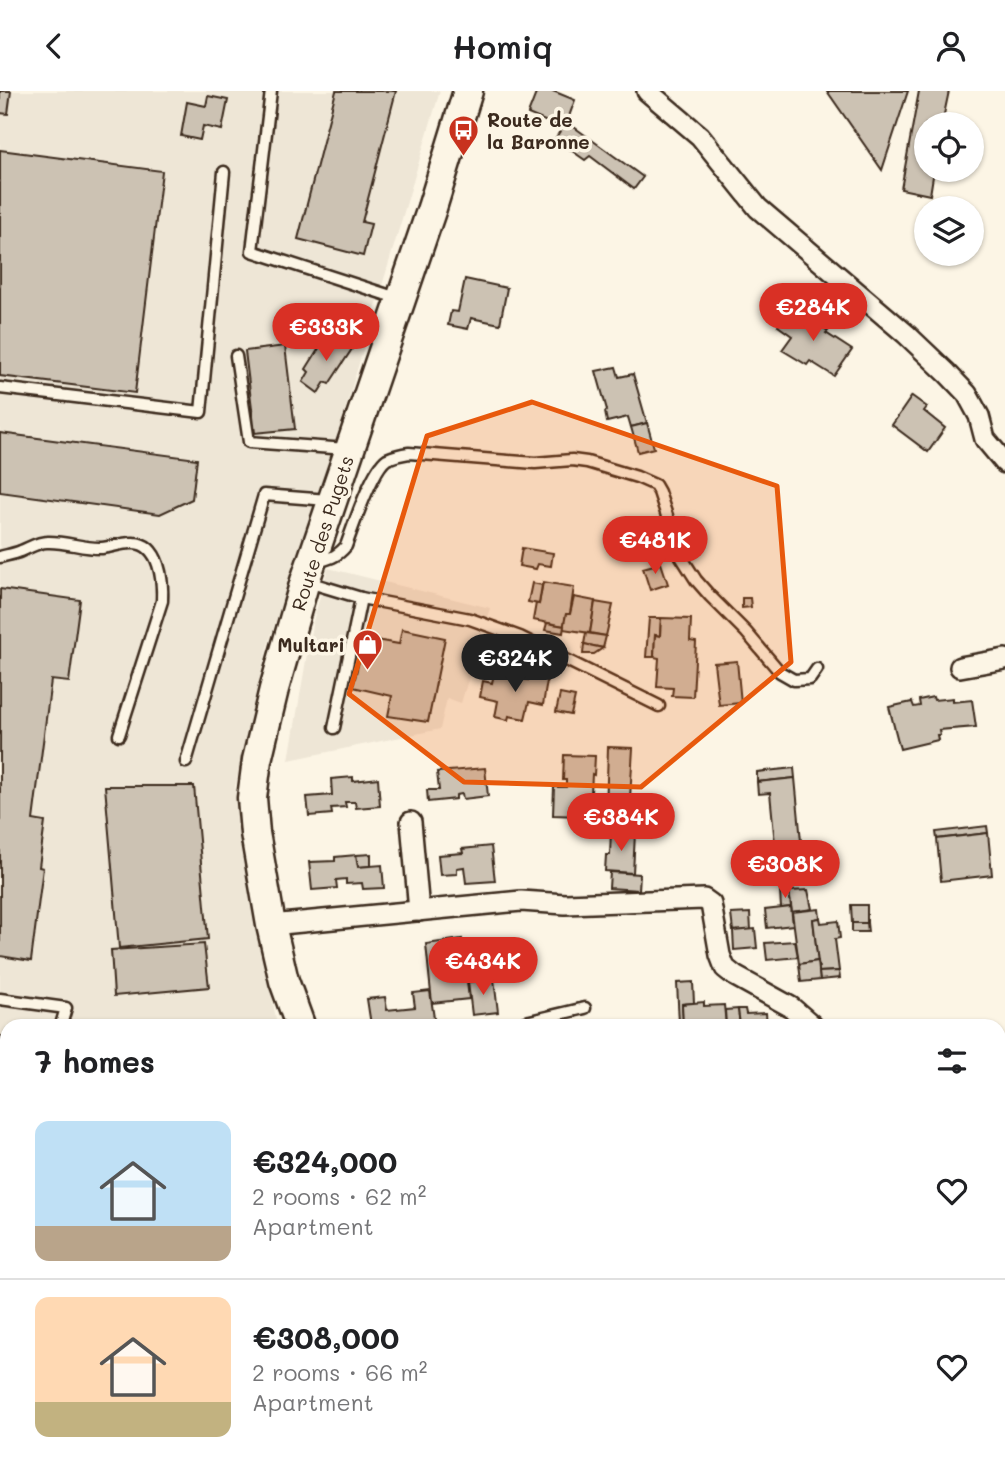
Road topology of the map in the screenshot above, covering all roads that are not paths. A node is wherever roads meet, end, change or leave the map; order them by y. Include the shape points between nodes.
1 (271, 91) edge
2 (468, 91) edge
3 (647, 91) edge
4 (224, 171) dead end
5 (400, 299) junction
6 (236, 356) dead end
7 (0, 388) edge
8 (349, 449) junction
9 (1005, 463) edge
10 (332, 501) junction
11 (0, 557) edge
12 (308, 572) junction
13 (361, 598) junction
14 (1005, 659) edge
15 (960, 667) dead end
16 (817, 669) dead end
17 (659, 706) dead end
18 (334, 728) dead end
19 (119, 735) dead end
20 (186, 762) dead end
21 (411, 822) dead end
22 (419, 911) junction
23 (271, 925) junction
24 (0, 999) edge
25 (585, 1008) dead end
26 (63, 1019) edge
27 (298, 1019) edge
28 (538, 1019) edge
29 (805, 1019) edge

1 - 5 lane via 252,251
2 - 5 main road, Route des Pugets
3 - 9 street via 700,136 758,208 947,373 967,394 985,439
4 - 7 lane via 201,412
5 - 8 main road, Route des Pugets
6 - 8 lane via 249,442
8 - 10 main road, Route des Pugets
10 - 12 main road, Route des Pugets
10 - 20 lane via 264,495
11 - 19 lane via 47,542 99,548 143,544 152,553 160,568 162,601
12 - 13 lane
12 - 16 lane via 340,554 376,472 385,460 397,455 587,462 655,485 680,555 710,596 780,672 794,680 810,679
12 - 23 main road, Route des Pugets via 274,689 253,798
13 - 17 lane via 470,619 520,638
13 - 18 lane
14 - 15 street
21 - 22 street
22 - 23 street
22 - 29 street via 521,901 704,899 711,904 724,968
23 - 27 main road, Route des Pugets
24 - 26 lane via 66,1009
25 - 28 lane

